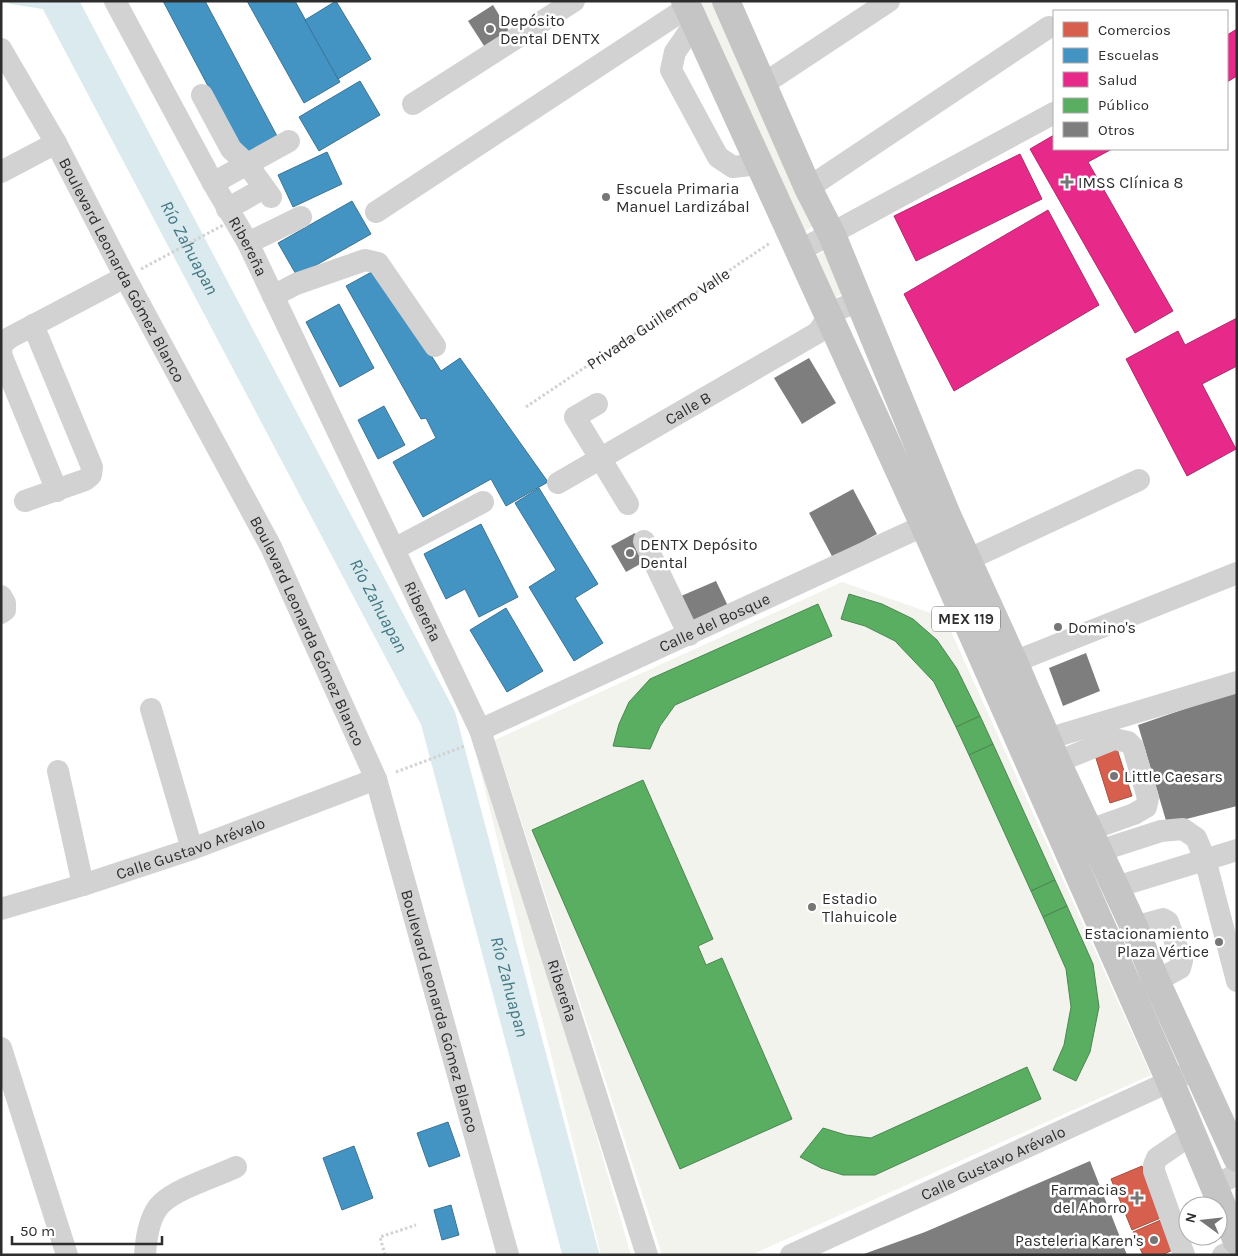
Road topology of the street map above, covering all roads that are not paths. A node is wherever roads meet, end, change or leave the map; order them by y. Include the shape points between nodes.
1 (116, 1) edge
2 (574, 1) edge
3 (726, 1) edge
4 (889, 1) edge
5 (689, 10) edge
6 (1049, 27) dead end
7 (1, 49) edge
8 (762, 85) junction
9 (202, 95) dead end
10 (413, 104) dead end
11 (1053, 114) edge
12 (288, 141) dead end
13 (56, 143) junction
14 (247, 164) junction
15 (759, 164) junction
16 (1, 172) edge
17 (213, 183) junction
18 (808, 188) junction
19 (376, 212) dead end
20 (301, 217) dead end
21 (226, 219) junction
22 (832, 235) junction
23 (794, 240) junction
24 (248, 243) junction
25 (133, 273) junction
26 (273, 296) junction
27 (862, 309) junction
28 (33, 325) junction
29 (828, 327) junction
30 (1, 346) edge
31 (435, 346) dead end
32 (1, 350) edge
33 (597, 404) dead end
34 (601, 459) junction
35 (1139, 480) dead end
36 (558, 483) dead end
37 (56, 491) junction
38 (25, 501) dead end
39 (482, 502) dead end
40 (628, 504) dead end
41 (936, 520) junction
42 (644, 541) dead end
43 (394, 549) junction
44 (967, 560) junction
45 (1237, 573) edge
46 (1, 596) edge
47 (1, 613) edge
48 (689, 635) junction
49 (1014, 662) junction
50 (1237, 682) edge
51 (151, 709) dead end
52 (480, 730) junction
53 (1052, 750) junction
54 (58, 770) dead end
55 (385, 776) junction
56 (1094, 841) junction
57 (192, 849) junction
58 (1237, 850) edge
59 (1205, 859) junction
60 (83, 884) junction
61 (1116, 888) junction
62 (1, 908) edge
63 (1237, 981) edge
64 (1, 1048) edge
65 (1196, 1069) junction
66 (1170, 1081) junction
67 (1192, 1134) junction
68 (1237, 1158) edge
69 (236, 1167) dead end
70 (1228, 1192) edge
71 (1237, 1241) edge
72 (1237, 1248) edge
73 (67, 1255) edge
74 (145, 1255) edge
75 (508, 1255) edge
76 (647, 1255) edge
77 (790, 1255) edge
78 (1184, 1255) edge
79 (1223, 1255) edge

1 - 17 street, Ribereña
2 - 10 street
3 - 8 main road, MEX 119
4 - 8 street
5 - 15 main road, MEX 119
5 - 15 street via 671,70 718,158 733,167
5 - 19 street
6 - 18 street
7 - 13 street, Boulevard Leonarda Gómez Blanco
8 - 18 main road, MEX 119
9 - 14 street via 231,149
11 - 22 street
12 - 14 street
13 - 16 street
13 - 25 street, Boulevard Leonarda Gómez Blanco
14 - 17 street
14 - 21 street via 268,192
15 - 23 main road, MEX 119
17 - 21 street, Ribereña
18 - 22 main road, MEX 119
20 - 24 street
21 - 24 street, Ribereña
22 - 23 street
22 - 27 main road, MEX 119
23 - 29 main road, MEX 119
24 - 26 street, Ribereña
25 - 28 street
25 - 55 street, Boulevard Leonarda Gómez Blanco
26 - 31 street via 296,284 365,260 378,263
26 - 43 street, Ribereña
27 - 29 street, Calle B via 854,327 844,331
27 - 41 main road, MEX 119
28 - 30 street
28 - 37 street via 92,467 91,475 85,480
29 - 34 street, Calle B
29 - 41 main road, MEX 119
32 - 37 street
33 - 34 street via 575,417
34 - 36 street, Calle B
34 - 40 street
35 - 44 street
37 - 38 street
39 - 43 street
41 - 44 main road, MEX 119
41 - 48 street, Calle del Bosque
41 - 66 main road, MEX 119
42 - 48 street
43 - 52 street, Ribereña
44 - 49 main road, MEX 119
45 - 49 street
46 - 47 street via 5,610
48 - 52 street, Calle del Bosque
49 - 53 main road, MEX 119
50 - 53 street
51 - 57 street
52 - 76 street, Ribereña
53 - 56 main road, MEX 119
53 - 56 street via 1114,739 1128,742 1133,747 1148,798 1146,807
54 - 60 street
55 - 57 street, Calle Gustavo Arévalo
55 - 75 street, Boulevard Leonarda Gómez Blanco
56 - 59 street via 1184,829 1196,838
56 - 61 main road, MEX 119
57 - 60 street, Calle Gustavo Arévalo
58 - 59 street
59 - 61 street
59 - 63 street
60 - 62 street, Calle Gustavo Arévalo
61 - 65 main road, MEX 119
64 - 73 street
65 - 66 street, Calle Gustavo Arévalo
65 - 68 main road, MEX 119
66 - 67 main road, MEX 119
66 - 77 street, Calle Gustavo Arévalo
67 - 70 main road, MEX 119
67 - 78 street via 1157,1158 1154,1165
69 - 74 street via 161,1204 152,1217
70 - 71 main road, MEX 119
72 - 79 street

